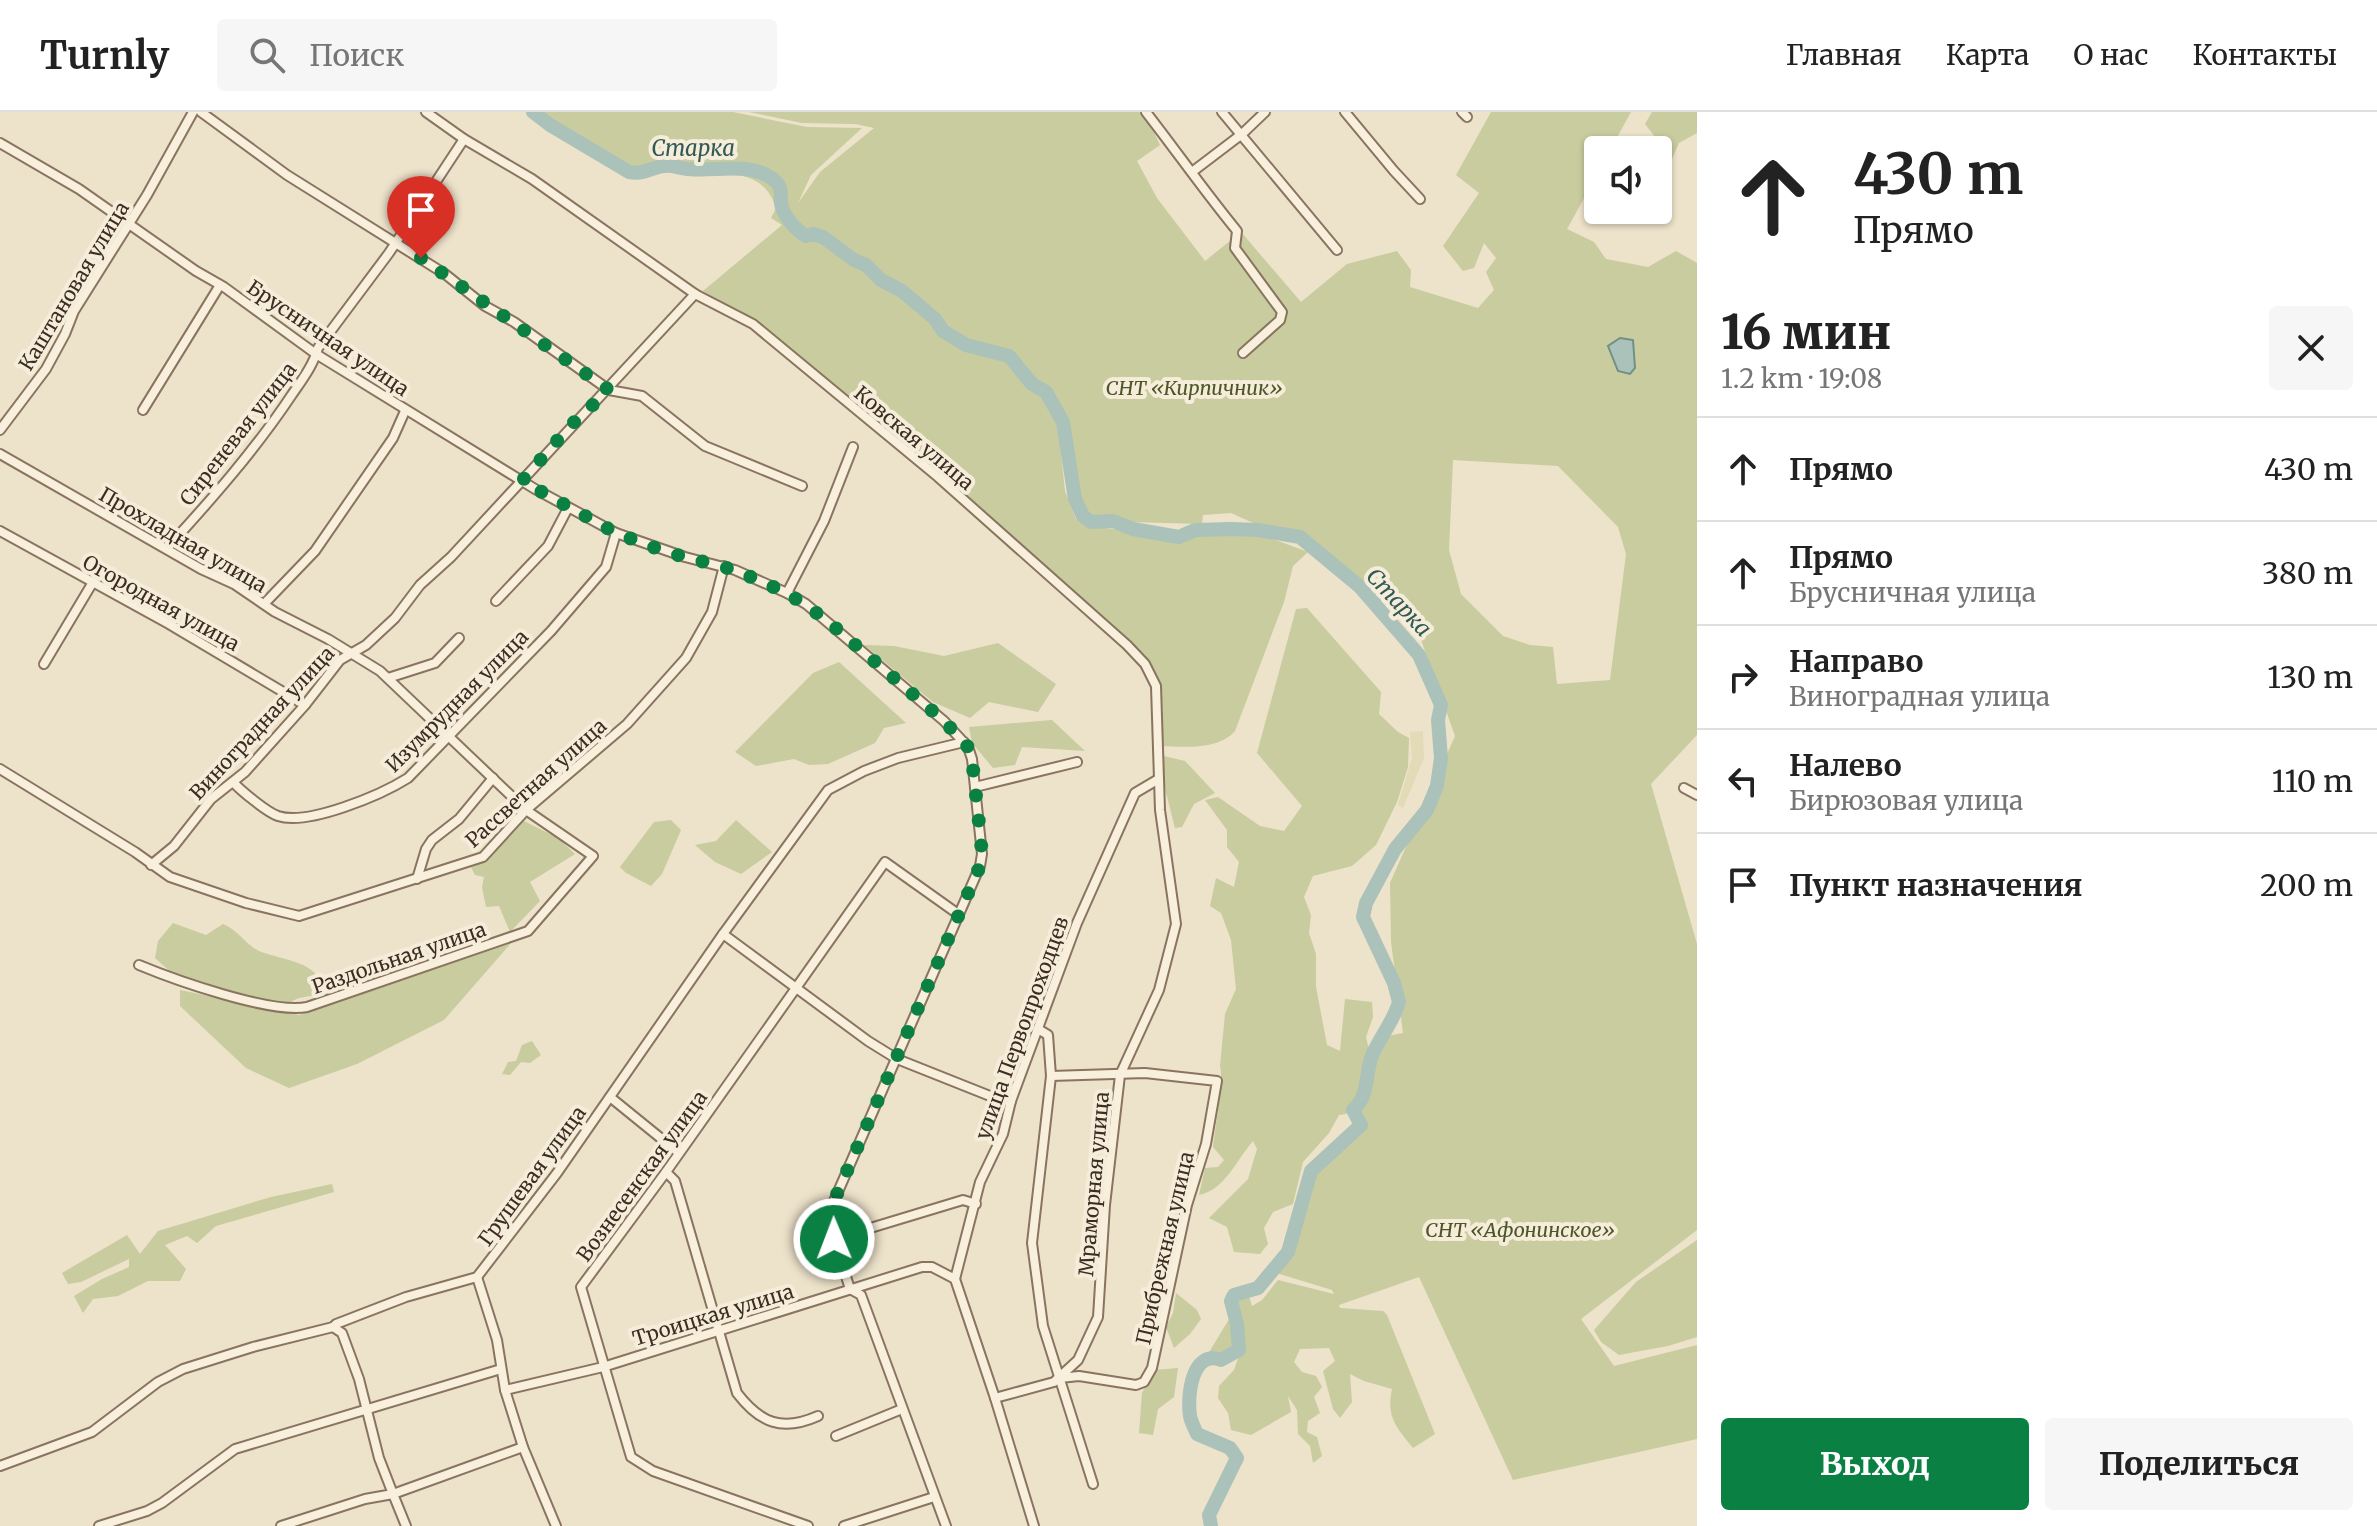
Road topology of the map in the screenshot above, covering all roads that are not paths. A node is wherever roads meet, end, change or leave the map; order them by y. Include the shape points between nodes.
1 (193, 112) edge
2 (201, 112) edge
3 (426, 112) edge
4 (1146, 112) edge
5 (1222, 112) edge
6 (1265, 112) edge
7 (1345, 112) edge
8 (1242, 134) junction
9 (464, 139) junction
10 (0, 143) edge
11 (1192, 172) junction
12 (1420, 199) dead end
13 (128, 224) junction
14 (396, 242) junction
15 (1337, 250) dead end
16 (220, 285) junction
17 (695, 294) junction
18 (1243, 353) dead end
19 (316, 354) junction
20 (609, 390) junction
21 (143, 410) dead end
22 (405, 411) junction
23 (0, 430) edge
24 (853, 447) dead end
25 (0, 454) edge
26 (522, 481) junction
27 (802, 486) dead end
28 (568, 508) junction
29 (0, 531) edge
30 (616, 533) junction
31 (167, 548) junction
32 (724, 566) junction
33 (93, 582) junction
34 (787, 593) junction
35 (496, 601) dead end
36 (264, 604) junction
37 (459, 638) dead end
38 (351, 653) junction
39 (44, 664) dead end
40 (388, 678) junction
41 (305, 705) junction
42 (449, 738) junction
43 (964, 742) junction
44 (1077, 762) dead end
45 (0, 769) edge
46 (493, 778) junction
47 (1157, 780) junction
48 (233, 782) junction
49 (975, 787) junction
50 (1684, 788) dead end
51 (1697, 795) edge
52 (526, 810) junction
53 (593, 856) joint
54 (151, 865) junction
55 (417, 879) junction
56 (958, 914) junction
57 (1176, 924) joint
58 (723, 934) junction
59 (139, 965) dead end
60 (796, 987) junction
61 (1038, 1029) junction
62 (897, 1059) junction
63 (1120, 1075) junction
64 (1051, 1076) junction
65 (610, 1097) junction
66 (1011, 1101) junction
67 (679, 1153) junction
68 (666, 1172) junction
69 (976, 1204) junction
70 (834, 1239) junction
71 (477, 1277) junction
72 (955, 1279) junction
73 (850, 1289) junction
74 (333, 1327) junction
75 (719, 1330) junction
76 (603, 1367) junction
77 (501, 1369) junction
78 (1059, 1378) junction
79 (505, 1390) junction
80 (995, 1398) junction
81 (902, 1409) junction
82 (366, 1410) junction
83 (818, 1416) dead end
84 (836, 1436) dead end
85 (523, 1447) junction
86 (0, 1466) edge
87 (1093, 1484) dead end
88 (393, 1494) junction
89 (934, 1497) junction
90 (99, 1526) edge
91 (281, 1526) edge
92 (406, 1526) edge
93 (556, 1526) edge
94 (808, 1526) edge
95 (844, 1526) edge
96 (946, 1526) edge
97 (1034, 1526) edge

1 - 13 street, Каштановая улица
2 - 14 street via 287,175
3 - 9 street, Ковская улица
4 - 11 street
5 - 8 street
6 - 8 street
7 - 12 street
8 - 11 street
8 - 15 street
9 - 14 street, Сиреневая улица
9 - 17 street, Ковская улица via 532,179
10 - 13 street, Брусничная улица
11 - 18 street via 1237,231 1235,248 1283,315
13 - 16 street, Брусничная улица
13 - 23 street, Каштановая улица via 74,311 46,369
14 - 19 street, Сиреневая улица
14 - 20 street
16 - 19 street, Брусничная улица
16 - 21 street
17 - 20 street, Виноградная улица
17 - 47 street, Ковская улица via 753,324 938,477 1145,664 1156,686
19 - 22 street, Брусничная улица
19 - 31 street, Сиреневая улица via 282,410
20 - 26 street, Виноградная улица
20 - 27 street via 642,396 705,446
22 - 26 street, Брусничная улица
22 - 36 street via 393,438 315,551
24 - 34 street via 824,521
25 - 31 street, Прохладная улица
26 - 28 street, Брусничная улица
26 - 38 street, Виноградная улица via 420,585 395,618
28 - 30 street, Брусничная улица
28 - 35 street via 548,546
29 - 33 street, Огородная улица
30 - 32 street, Брусничная улица
30 - 42 street, Изумрудная улица via 606,567
31 - 36 street, Прохладная улица
32 - 34 street, Брусничная улица
32 - 52 street, Рассветная улица via 712,612 686,658 627,724
33 - 39 street
33 - 41 street, Огородная улица
34 - 43 street, Брусничная улица via 824,618
36 - 38 street, Прохладная улица
37 - 40 street via 435,663
38 - 40 street, Прохладная улица
38 - 41 street, Виноградная улица
40 - 42 street, Прохладная улица
41 - 48 street, Виноградная улица
42 - 46 street, Прохладная улица
42 - 48 street, Изумрудная улица via 408,778 385,792 311,817 275,815
43 - 49 street
43 - 58 street, Грушевая улица via 887,762 828,790
44 - 49 street
45 - 54 street, Рассветная улица
46 - 52 street, Прохладная улица
46 - 55 street via 459,819 432,840
47 - 57 street, Ковская улица
47 - 61 street, улица Первопроходцев via 1135,793 1077,923
48 - 54 street, Виноградная улица
49 - 56 street via 982,854
50 - 51 street
52 - 53 street, Прохладная улица
52 - 55 street, Рассветная улица via 483,857
53 - 59 street, Раздольная улица via 528,931 307,1007 273,1007
54 - 55 street, Рассветная улица via 181,882 299,916
56 - 60 street, Вознесенская улица via 885,862
56 - 62 street
57 - 63 street, Мраморная улица via 1159,990
58 - 60 street
58 - 65 street, Грушевая улица
60 - 62 street
60 - 67 street, Вознесенская улица
61 - 64 street via 1048,1035
61 - 66 street, улица Первопроходцев
62 - 66 street
62 - 70 street via 827,1217
63 - 64 street
63 - 78 street, Мраморная улица via 1098,1317 1078,1360
63 - 78 street, Прибрежная улица via 1217,1081 1206,1144 1187,1205 1152,1368 1144,1382
64 - 78 street via 1032,1243 1043,1326
65 - 67 street
65 - 71 street, Грушевая улица
66 - 69 street, улица Первопроходцев
67 - 68 street, Вознесенская улица
68 - 75 street via 675,1181
68 - 76 street, Вознесенская улица via 581,1287
69 - 70 street via 963,1200
69 - 72 street, улица Первопроходцев
70 - 73 street
71 - 74 street via 406,1297
71 - 77 street
72 - 73 street, Троицкая улица via 922,1267
72 - 80 street
73 - 75 street, Троицкая улица
73 - 81 street via 861,1295
74 - 82 street via 342,1333
74 - 86 street via 183,1369 92,1432
75 - 76 street, Троицкая улица
75 - 83 street via 737,1393 748,1409 770,1422 799,1424
76 - 79 street, Троицкая улица
76 - 94 street, Вознесенская улица via 631,1457 653,1471
77 - 79 street
77 - 82 street
78 - 80 street
78 - 87 street
79 - 85 street
80 - 97 street
81 - 84 street
81 - 89 street
82 - 88 street
82 - 90 street via 235,1449 162,1503
85 - 88 street
85 - 93 street
88 - 91 street
88 - 92 street
89 - 95 street
89 - 96 street

